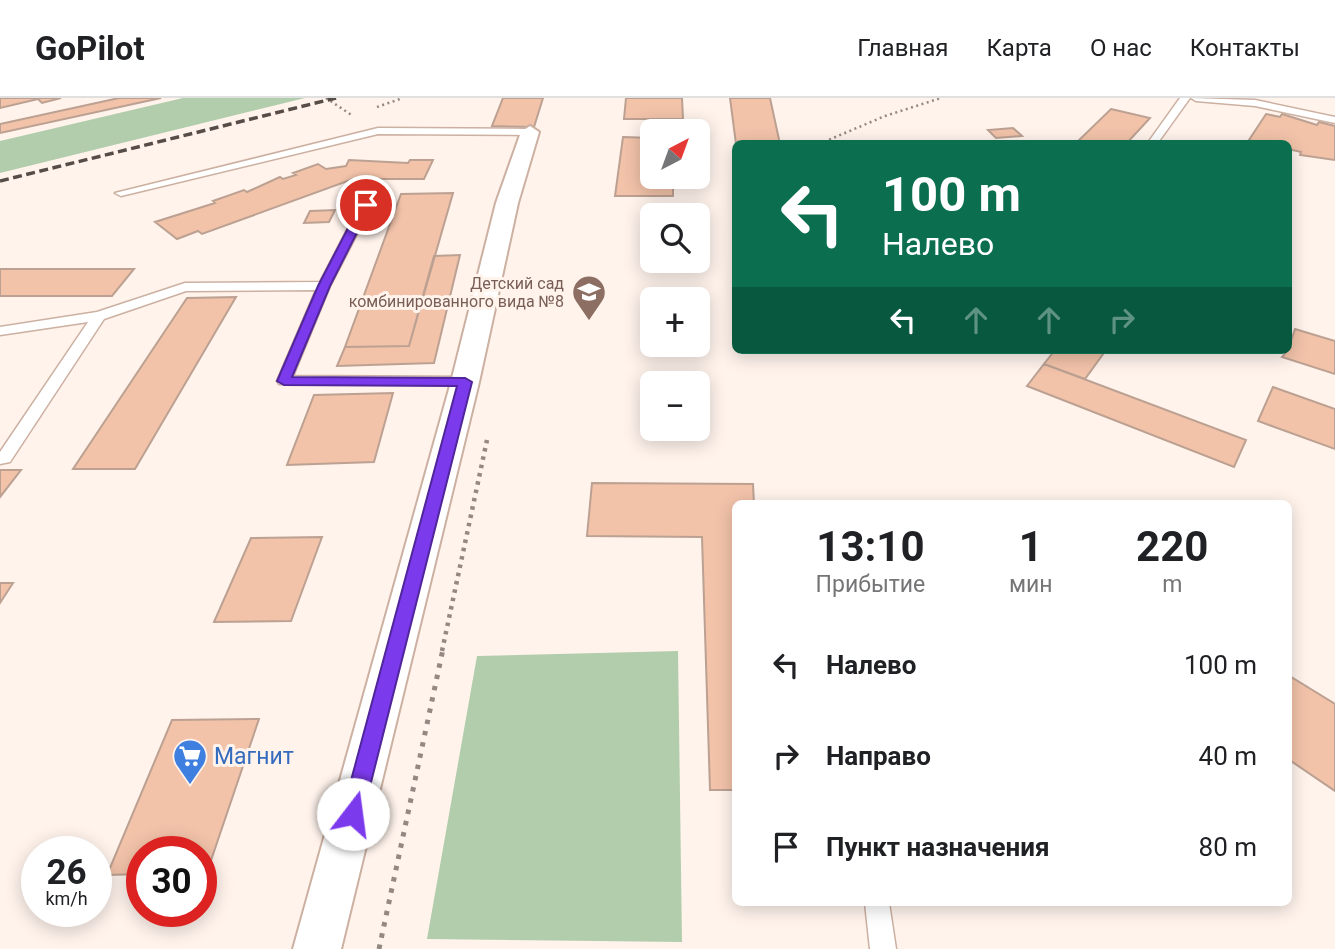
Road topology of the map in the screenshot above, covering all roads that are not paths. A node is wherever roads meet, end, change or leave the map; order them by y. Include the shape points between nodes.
1 (1185, 98) edge
2 (1196, 98) edge
3 (1335, 120) edge
4 (530, 132) joint
5 (1155, 140) edge
6 (121, 193) dead end
7 (366, 205) dead end
8 (324, 286) junction
9 (99, 316) junction
10 (0, 331) edge
11 (465, 382) junction
12 (0, 458) edge
13 (877, 906) edge
14 (317, 949) edge
15 (883, 949) edge

1 - 5 lane
2 - 3 lane via 1255,103
4 - 6 lane via 378,131
4 - 11 street
7 - 8 lane
8 - 9 lane via 185,287
8 - 11 lane via 284,381
9 - 10 lane
9 - 12 lane
11 - 14 street
13 - 15 lane

